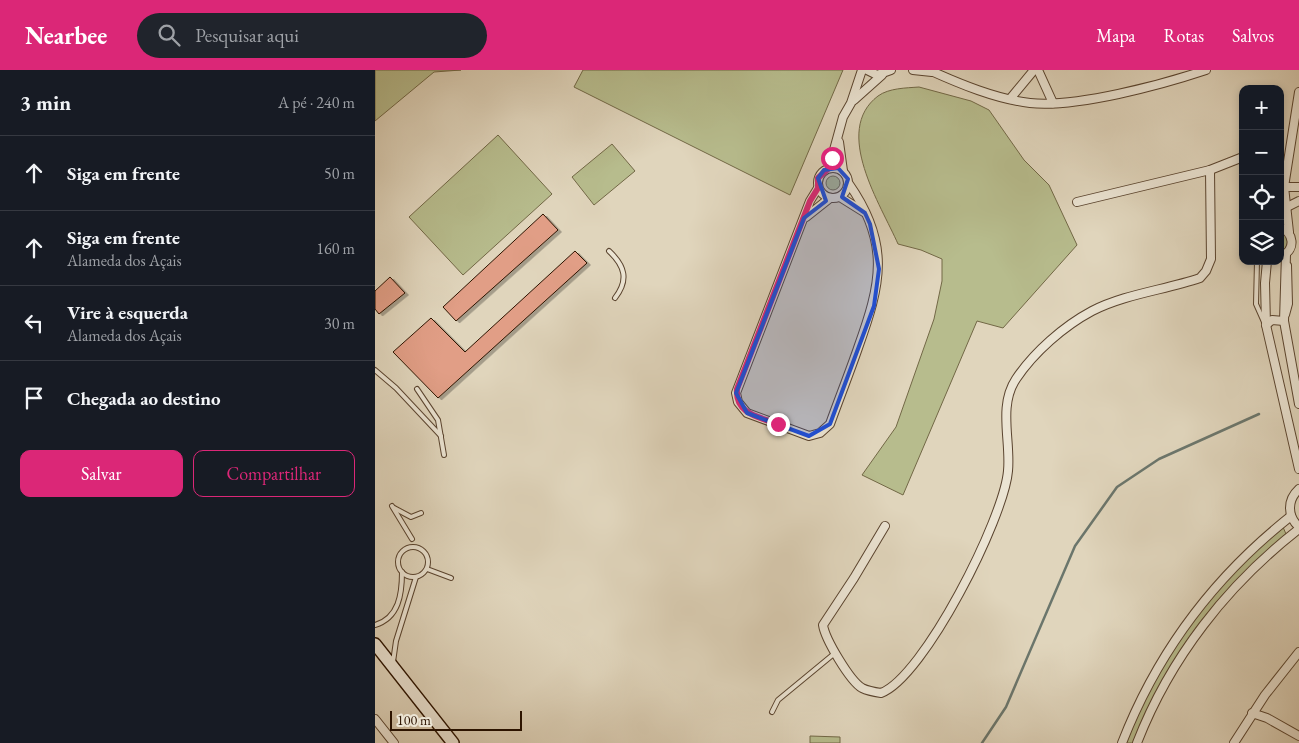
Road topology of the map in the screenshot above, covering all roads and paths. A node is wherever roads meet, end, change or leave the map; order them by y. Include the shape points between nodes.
1 (862, 70) edge
2 (867, 70) edge
3 (891, 70) edge
4 (913, 70) edge
5 (1034, 70) edge
6 (1038, 70) edge
7 (1205, 70) edge
8 (930, 71) edge
9 (882, 75) junction
10 (1299, 92) edge
11 (1011, 99) junction
12 (851, 103) junction
13 (1053, 103) junction
14 (838, 138) junction
15 (1284, 150) edge
16 (1289, 150) junction
17 (1239, 160) edge
18 (829, 168) junction
19 (1210, 170) junction
20 (1284, 170) edge
21 (843, 171) junction
22 (849, 184) junction
23 (1299, 187) edge
24 (818, 188) junction
25 (1284, 189) joint
26 (840, 197) junction
27 (830, 198) junction
28 (1299, 201) edge
29 (1077, 202) dead end
30 (1287, 207) junction
31 (865, 213) junction
32 (805, 218) junction
33 (1284, 229) edge
34 (1289, 232) junction
35 (609, 251) dead end
36 (1285, 254) edge
37 (1257, 265) edge
38 (1267, 265) edge
39 (615, 298) dead end
40 (1284, 321) junction
41 (1266, 325) junction
42 (375, 370) edge
43 (417, 389) dead end
44 (1299, 404) edge
45 (441, 436) junction
46 (444, 455) dead end
47 (1299, 469) edge
48 (1299, 489) edge
49 (421, 513) dead end
50 (1291, 516) junction
51 (885, 526) dead end
52 (1299, 528) edge
53 (412, 539) dead end
54 (427, 569) junction
55 (402, 572) junction
56 (416, 577) junction
57 (451, 578) dead end
58 (375, 624) edge
59 (375, 644) edge
60 (1299, 652) edge
61 (835, 653) junction
62 (393, 667) junction
63 (772, 712) dead end
64 (1252, 713) junction
65 (375, 719) edge
66 (1299, 736) edge
67 (394, 743) edge
68 (453, 743) edge
69 (1122, 743) edge
70 (1137, 743) edge
71 (1234, 743) edge

1 - 12 street
2 - 9 street
3 - 9 street
4 - 8 street
5 - 11 street
6 - 13 street
7 - 13 street via 1107,95
8 - 11 street
9 - 12 street
10 - 16 street
11 - 13 street
12 - 14 street via 843,117
14 - 18 street
14 - 21 street
15 - 16 street
16 - 20 street
17 - 19 street
18 - 21 street
18 - 24 street via 818,178
19 - 29 street
19 - 61 street via 1211,259 1201,278 1092,311 1057,335 1016,379 1009,393 1008,471 1000,504 974,566 923,650 893,687 881,693 860,687
21 - 22 street
22 - 26 street
22 - 31 street
23 - 25 street
24 - 27 street
24 - 32 street
25 - 30 street
26 - 27 street
26 - 31 street
27 - 32 street
28 - 30 street
30 - 34 street
31 - 32 street via 874,234 878,257 874,306 830,424 820,434 809,436 747,413 738,402 736,393
33 - 34 street
34 - 36 street via 1292,242
35 - 39 lane via 624,269 625,280
36 - 40 street
37 - 41 lane via 1256,304
38 - 41 street
40 - 41 street via 1272,320
40 - 44 street
41 - 47 street
42 - 45 lane
43 - 45 lane via 435,413
45 - 46 lane
48 - 50 street via 1290,502
49 - 53 lane via 411,517 392,506
50 - 52 street
50 - 69 street via 1249,551 1194,612 1144,691
51 - 61 street via 823,625 824,635
52 - 70 street via 1259,562 1206,621 1156,699
54 - 55 lane via 427,555 411,547 399,557
54 - 56 lane
54 - 57 lane
55 - 56 lane
55 - 58 lane via 394,614 385,622
56 - 62 lane via 396,642
59 - 62 main road
60 - 64 street
61 - 63 lane via 778,700
62 - 68 main road
64 - 66 street
64 - 71 street
65 - 67 street

